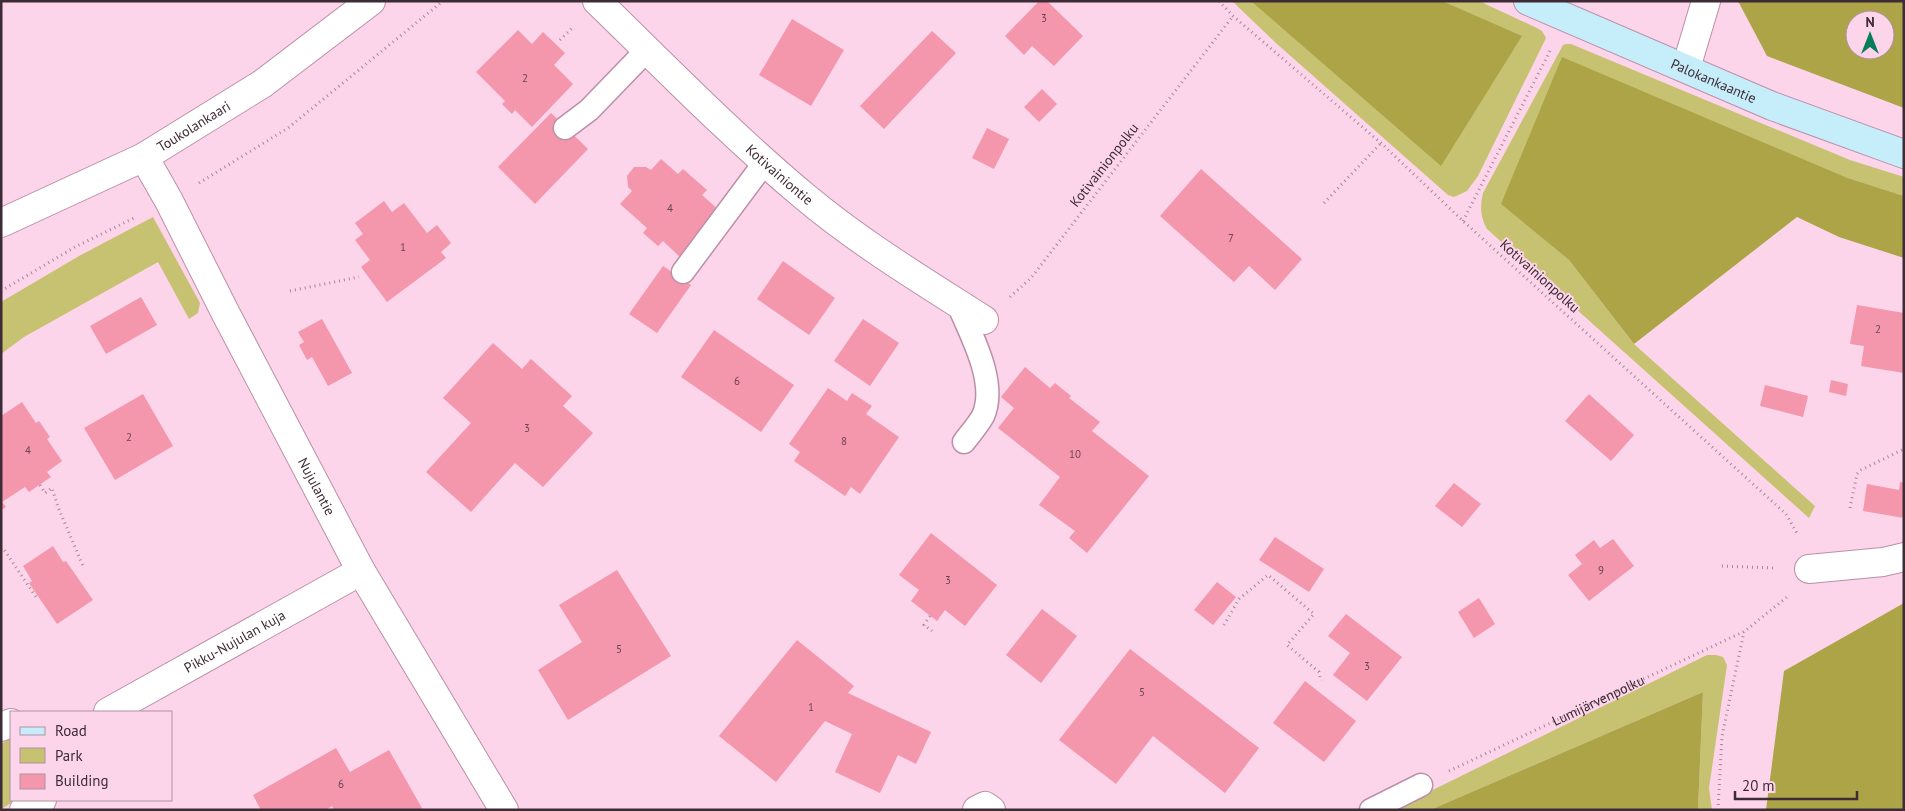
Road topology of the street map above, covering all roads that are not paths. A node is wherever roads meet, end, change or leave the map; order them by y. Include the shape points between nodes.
1 (371, 1) edge
2 (597, 1) edge
3 (1528, 1) edge
4 (1706, 1) edge
5 (646, 51) junction
6 (1686, 68) junction
7 (565, 128) dead end
8 (1904, 154) edge
9 (144, 157) junction
10 (765, 162) junction
11 (1, 223) edge
12 (683, 272) dead end
13 (958, 304) junction
14 (984, 320) road end
15 (964, 442) dead end
16 (1904, 557) edge
17 (1809, 569) road end
18 (360, 571) junction
19 (110, 711) edge
20 (1421, 785) road end
21 (40, 801) edge
22 (24, 810) edge
23 (504, 810) edge
24 (977, 810) edge
25 (990, 810) edge
26 (1371, 810) edge

1 - 9 street, Toukolankaari via 262,84
2 - 5 street, Kotivainiontie
3 - 6 main road, Palokankaantie
4 - 6 street
5 - 7 lane via 589,110
5 - 10 street, Kotivainiontie
6 - 8 main road, Palokankaantie via 1772,106
9 - 11 street, Toukolankaari
9 - 18 street, Nujulantie
10 - 12 lane
10 - 13 street, Kotivainiontie via 874,250
13 - 14 street, Kotivainiontie
13 - 15 lane via 983,365 988,391 982,416
16 - 17 street
18 - 19 street, Pikku-Nujulan kuja
18 - 23 street, Nujulantie
20 - 26 lane
21 - 22 street
24 - 25 street via 985,806

